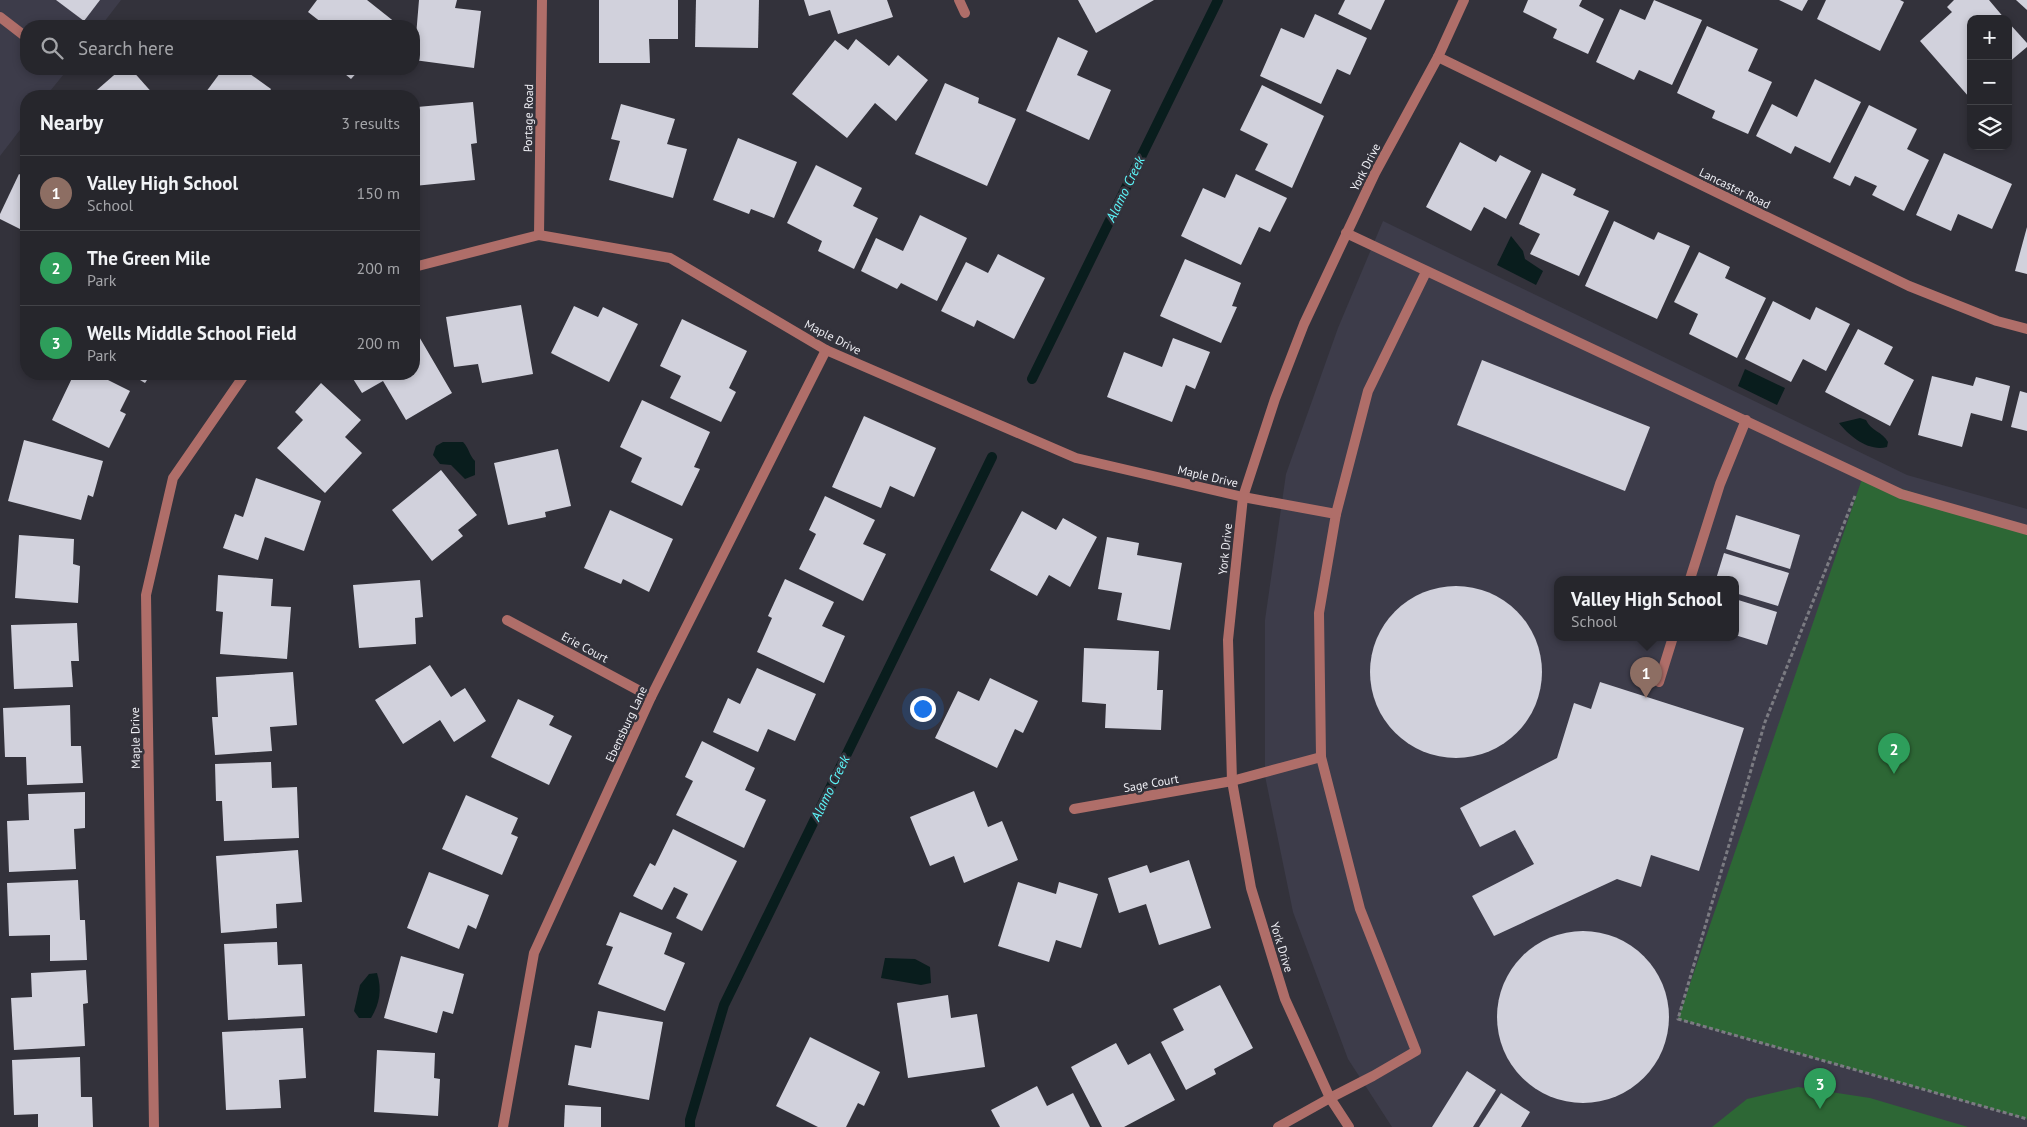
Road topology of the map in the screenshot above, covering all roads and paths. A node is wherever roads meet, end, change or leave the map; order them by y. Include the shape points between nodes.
1 (542, 0) edge
2 (959, 0) edge
3 (1464, 0) edge
4 (965, 13) dead end
5 (0, 17) edge
6 (20, 32) edge
7 (1438, 57) junction
8 (1346, 233) junction
9 (539, 235) junction
10 (420, 265) edge
11 (1426, 272) junction
12 (2027, 329) edge
13 (826, 350) junction
14 (241, 380) edge
15 (1746, 420) junction
16 (1863, 476) junction
17 (1243, 497) junction
18 (1336, 514) junction
19 (2027, 530) edge
20 (1691, 576) edge
21 (507, 620) dead end
22 (1672, 641) edge
23 (1659, 682) dead end
24 (651, 697) junction
25 (1321, 757) junction
26 (1232, 781) junction
27 (1074, 809) dead end
28 (1330, 1098) junction
29 (2027, 1119) edge
30 (154, 1127) edge
31 (503, 1127) edge
32 (1278, 1127) edge
33 (1349, 1127) edge

1 - 9 street, Portage Road
2 - 4 street
3 - 7 street, York Drive
5 - 6 street
7 - 8 street, York Drive
7 - 12 street, Lancaster Road via 1909,286 1997,321
8 - 11 street
8 - 17 street, York Drive via 1304,324
9 - 10 street, Maple Drive
9 - 13 street, Maple Drive via 670,258
11 - 15 street
11 - 18 street via 1368,391
13 - 17 street, Maple Drive via 1076,458
13 - 24 street, Ebensburg Lane
14 - 30 street, Maple Drive via 173,478 146,595
15 - 16 street
15 - 20 street via 1720,484
16 - 19 street via 1901,494
16 - 29 path via 1765,722 1678,1019
17 - 18 street, Maple Drive
17 - 26 street, York Drive via 1228,640
18 - 25 street via 1319,613
21 - 24 street, Erie Court
22 - 23 street
24 - 31 street, Ebensburg Lane via 534,953
25 - 26 street, Sage Court
25 - 28 street via 1360,909 1416,1050
26 - 27 street, Sage Court
26 - 28 street, York Drive via 1251,888 1285,999
28 - 32 street
28 - 33 street, York Drive

